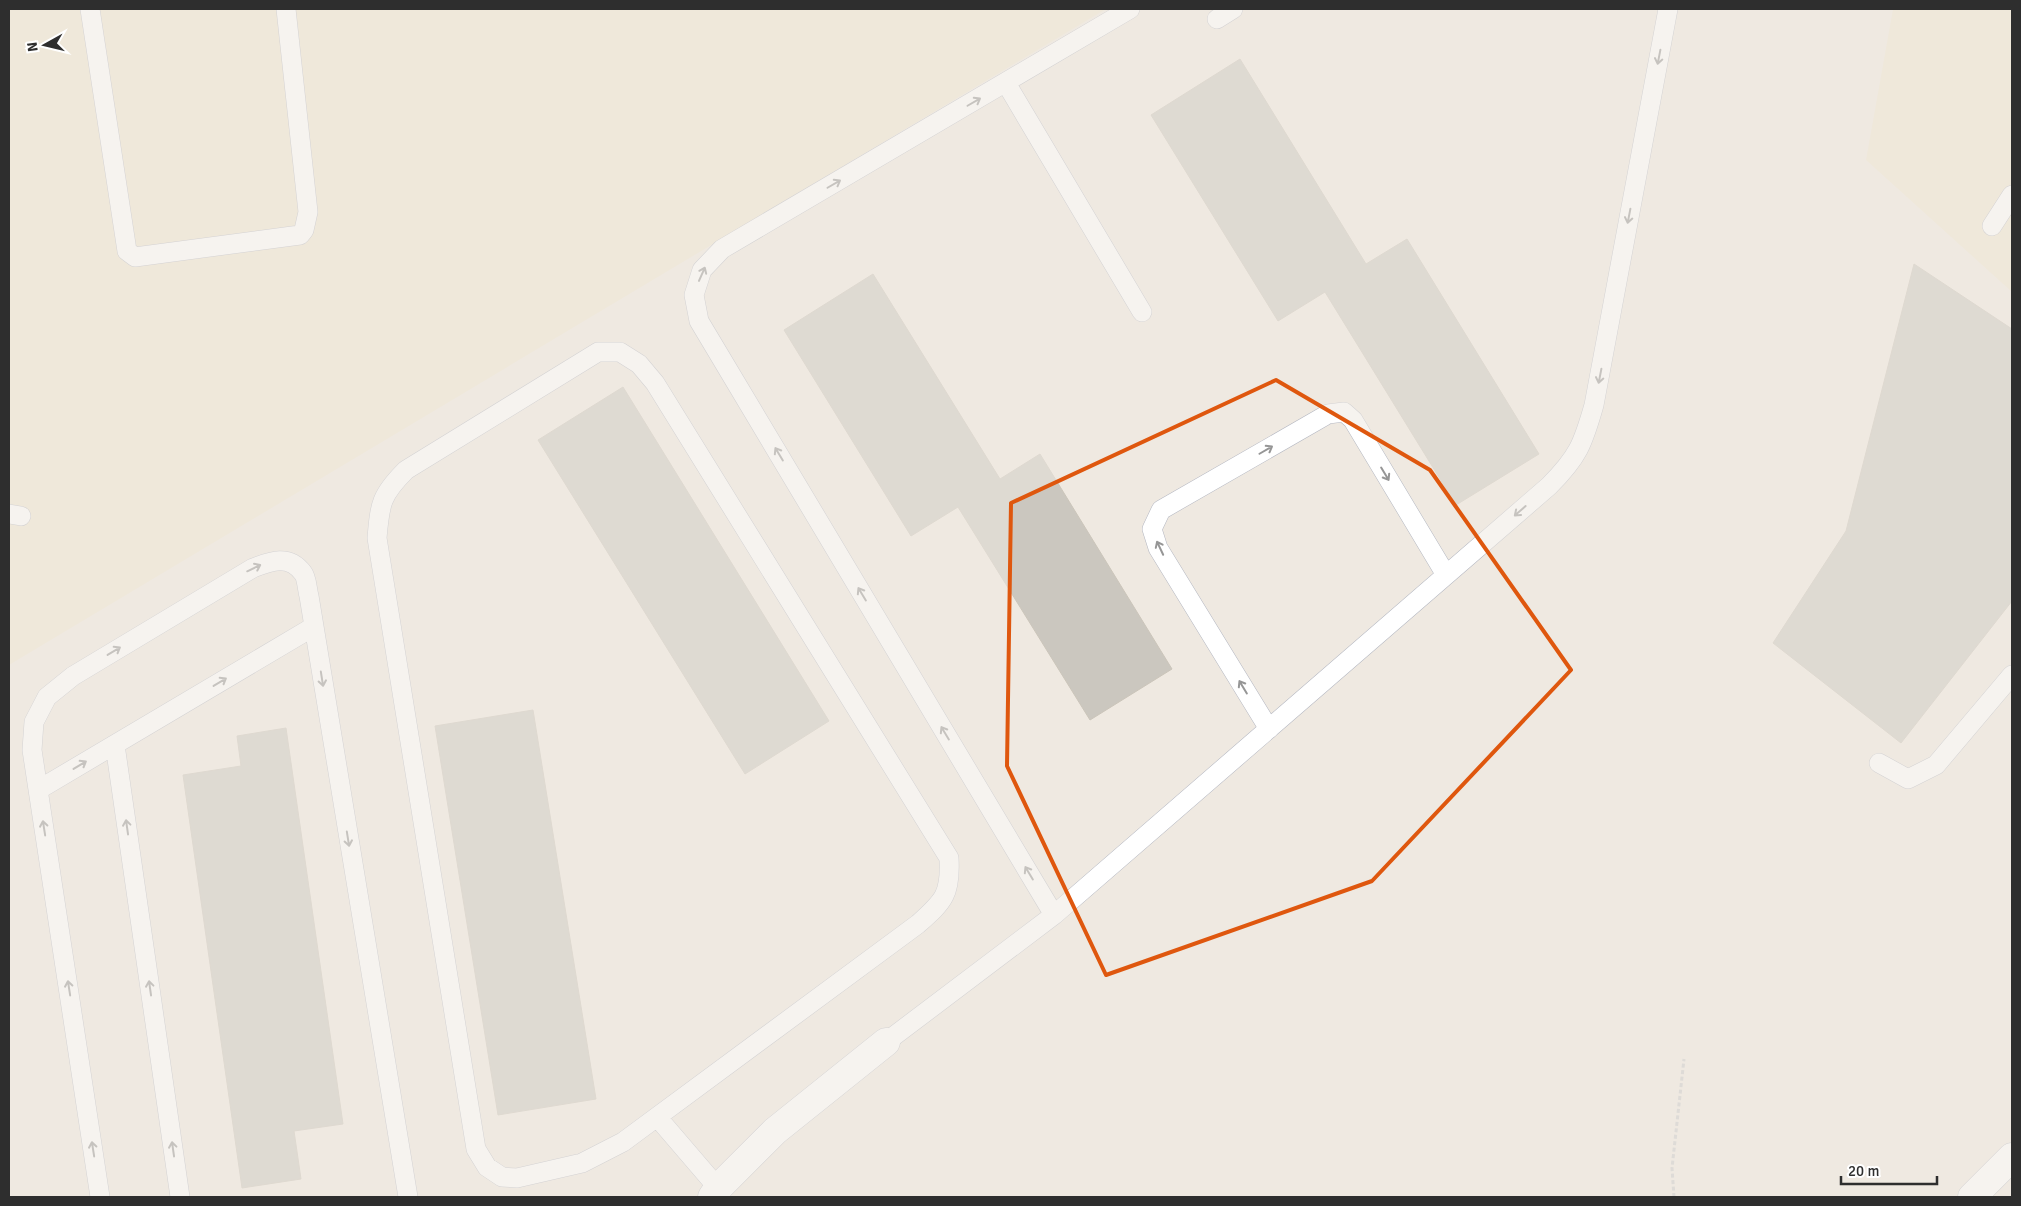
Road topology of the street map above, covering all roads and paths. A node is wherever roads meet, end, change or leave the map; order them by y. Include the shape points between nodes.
1 (90, 9) edge
2 (286, 9) edge
3 (1130, 9) edge
4 (1668, 9) edge
5 (1006, 83) junction
6 (2012, 195) edge
7 (1992, 226) dead end
8 (1142, 312) dead end
9 (1446, 575) junction
10 (313, 627) junction
11 (2012, 675) edge
12 (1269, 729) junction
13 (114, 745) junction
14 (1880, 764) dead end
15 (38, 790) junction
16 (1054, 914) junction
17 (886, 1042) joint
18 (1684, 1060) dead end
19 (658, 1118) junction
20 (2012, 1157) edge
21 (715, 1193) edge
22 (100, 1197) edge
23 (180, 1197) edge
24 (408, 1197) edge
25 (1674, 1197) edge
26 (1972, 1197) edge

1 - 2 lane via 127,251 136,257 300,235 304,230 308,212
3 - 5 lane
4 -> 9 lane via 1594,405 1584,441 1568,466 1549,486
5 - 8 lane
16 -> 5 lane via 699,321 694,295 702,270 722,249
6 - 7 lane
9 - 12 lane
12 -> 9 lane via 1158,548 1152,529 1161,510 1328,414 1344,412 1353,420
13 -> 10 lane
15 -> 10 lane via 32,750 34,722 47,698 73,676 253,568 272,560 291,562 304,574
10 -> 24 lane
11 - 14 lane via 1936,765 1908,779
12 - 16 lane
15 -> 13 lane
23 -> 13 lane
22 -> 15 lane
16 - 17 lane
17 - 21 street via 775,1131
18 - 25 path via 1672,1168
19 - 19 lane via 623,1142 582,1163 518,1178 502,1177 487,1167 476,1149 377,538 379,511 388,489 406,470 598,352 620,352 639,364 655,383 949,858 950,880 940,905
19 - 21 lane
20 - 26 street

